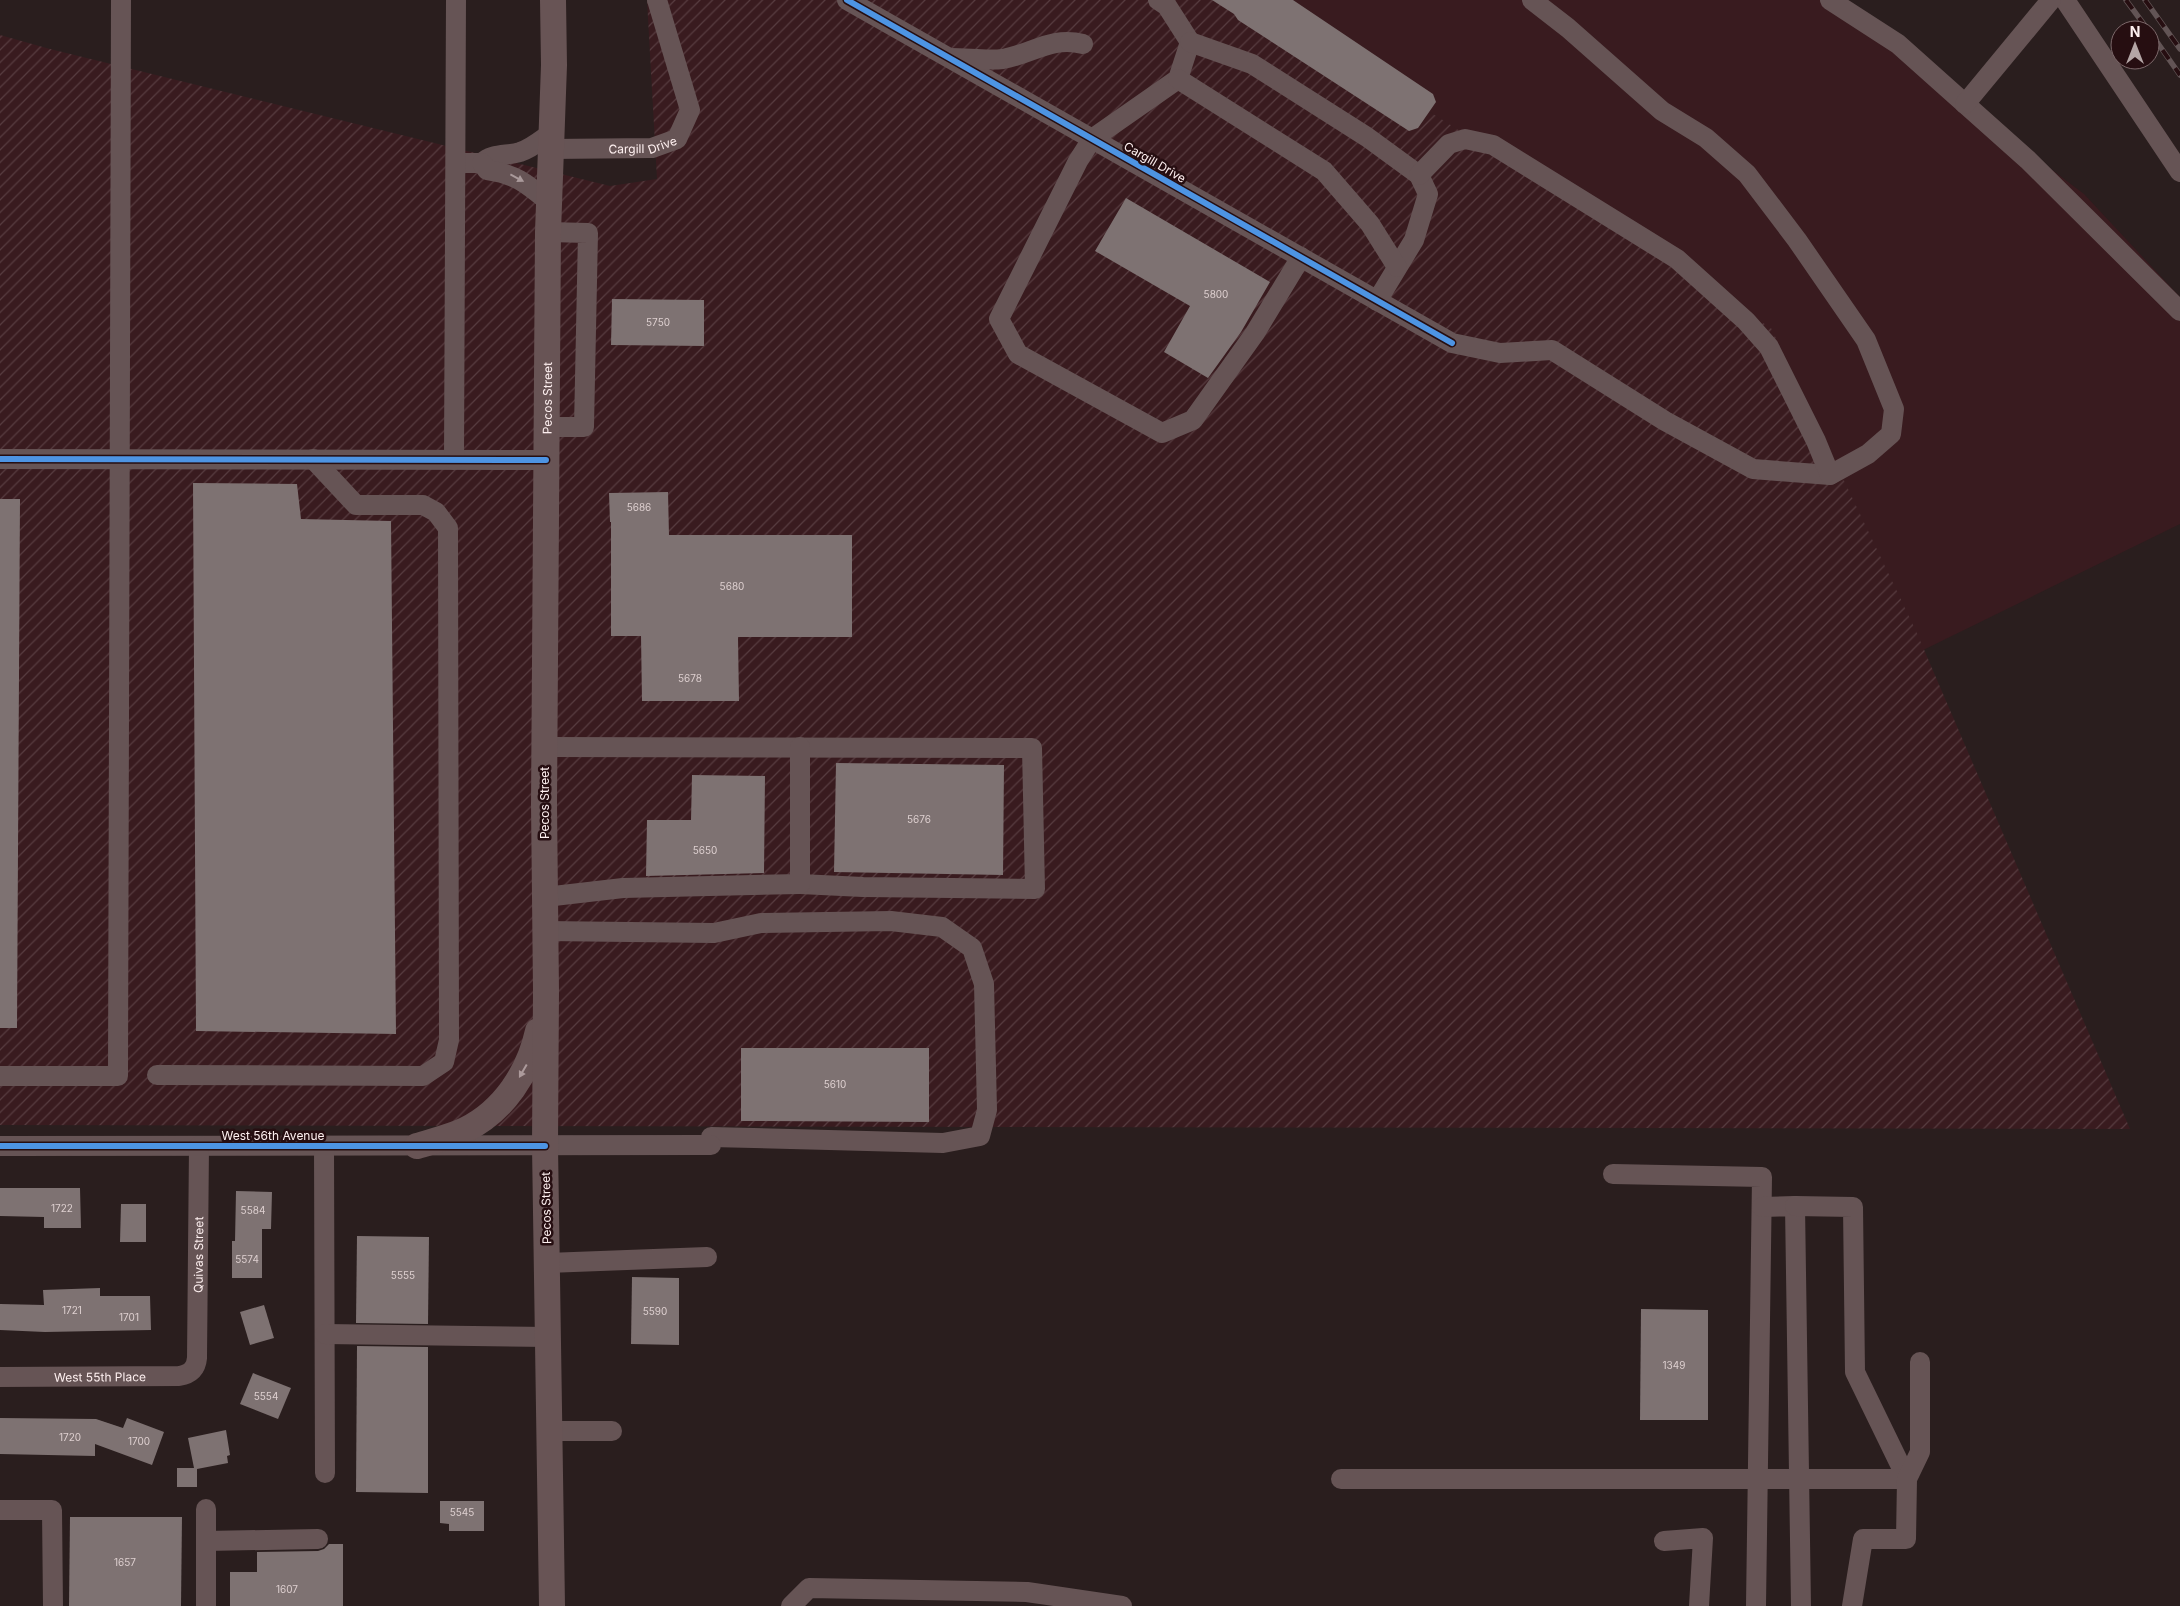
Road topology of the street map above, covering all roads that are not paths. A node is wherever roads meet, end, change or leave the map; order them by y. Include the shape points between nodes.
1 (121, 0) edge
2 (456, 0) edge
3 (553, 0) edge
4 (657, 0) edge
5 (847, 0) edge
6 (1158, 0) edge
7 (1532, 0) edge
8 (2050, 0) edge
9 (2065, 0) edge
10 (1835, 1) edge
11 (1190, 42) junction
12 (1083, 44) dead end
13 (950, 58) junction
14 (1178, 79) junction
15 (1965, 104) junction
16 (1092, 139) junction
17 (551, 141) junction
18 (456, 163) junction
19 (482, 163) junction
20 (2180, 172) edge
21 (1420, 175) junction
22 (549, 202) junction
23 (548, 232) junction
24 (1300, 258) junction
25 (1397, 267) junction
26 (1377, 300) junction
27 (2180, 311) edge
28 (546, 427) junction
29 (0, 459) edge
30 (119, 459) junction
31 (313, 460) junction
32 (454, 460) junction
33 (546, 460) junction
34 (1830, 476) junction
35 (544, 747) junction
36 (800, 747) junction
37 (800, 884) junction
38 (545, 897) junction
39 (545, 931) junction
40 (546, 991) junction
41 (157, 1075) dead end
42 (0, 1076) edge
43 (0, 1146) edge
44 (199, 1146) junction
45 (417, 1146) junction
46 (545, 1146) junction
47 (324, 1147) junction
48 (1613, 1174) dead end
49 (1795, 1206) junction
50 (1762, 1207) junction
51 (707, 1258) dead end
52 (547, 1263) junction
53 (326, 1334) junction
54 (548, 1337) junction
55 (1920, 1362) dead end
56 (196, 1365) joint
57 (0, 1377) edge
58 (550, 1431) junction
59 (612, 1431) dead end
60 (325, 1473) dead end
61 (1342, 1479) dead end
62 (1758, 1480) junction
63 (1799, 1480) junction
64 (1907, 1480) junction
65 (206, 1509) dead end
66 (0, 1510) edge
67 (318, 1539) dead end
68 (206, 1541) junction
69 (1664, 1541) dead end
70 (53, 1606) edge
71 (206, 1606) edge
72 (552, 1606) edge
73 (792, 1606) edge
74 (1122, 1606) edge
75 (1699, 1606) edge
76 (1756, 1606) edge
77 (1801, 1606) edge
78 (1852, 1606) edge

1 - 30 street
2 - 18 street
3 - 17 main road, Pecos Street
4 - 17 street, Cargill Drive via 690,110 677,139 652,148
5 - 13 street, Cargill Drive
6 - 11 street via 1167,6
7 - 34 street via 1662,110 1706,138 1747,174 1866,340 1894,409 1891,434 1868,454
8 - 15 street
9 - 20 street
10 - 15 street via 1898,44
11 - 14 street
11 - 21 street via 1252,64
12 - 13 street via 1068,40 1003,59
13 - 16 street, Cargill Drive
14 - 16 street
14 - 25 street via 1324,171 1370,224
15 - 27 street via 2028,160
16 - 24 street, Cargill Drive
16 - 24 street via 999,319 1018,354 1162,433 1193,420 1255,333
17 - 19 street via 520,152 488,157
17 - 22 main road, Pecos Street
18 - 19 street
18 - 32 street
19 -> 22 street via 487,170 516,177
21 - 25 street via 1428,194 1414,240
21 - 34 street via 1449,144 1465,139 1493,145 1677,259 1746,321 1769,347
22 - 23 main road, Pecos Street
23 - 28 main road, Pecos Street
23 - 28 street via 588,233 584,427
24 - 26 street, Cargill Drive
25 - 26 street
26 - 34 street, Cargill Drive via 1452,343 1500,353 1552,350 1752,470
28 - 33 main road, Pecos Street
29 - 30 street
30 - 31 street
30 - 42 street via 118,1076
31 - 32 street
31 - 41 street via 356,505 422,505 436,512 448,528 449,1040 444,1062 422,1076
32 - 33 street
33 - 35 main road, Pecos Street
35 - 36 street
35 - 38 main road, Pecos Street
36 - 37 street
36 - 37 street via 1032,748 1035,889
37 - 38 street via 623,888
38 - 39 main road, Pecos Street
39 - 40 main road, Pecos Street
39 - 46 street, West 56th Avenue via 714,933 761,923 891,921 942,927 972,948 984,984 987,1110 980,1136 942,1143 711,1141
40 -> 45 main road via 534,1050 505,1099 488,1116 465,1130
40 - 46 main road, Pecos Street
43 - 44 street, West 56th Avenue
44 - 47 street, West 56th Avenue
44 - 56 street, Quivas Street
45 - 46 street, West 56th Avenue
45 - 47 street, West 56th Avenue
46 - 52 main road, Pecos Street
47 - 53 street
48 - 50 street via 1762,1177
49 - 50 street
49 - 63 street
49 - 64 street via 1853,1207 1855,1372
50 - 62 street
51 - 52 street
52 - 54 main road, Pecos Street
53 - 54 street
53 - 60 street
54 - 58 main road, Pecos Street
55 - 64 street via 1920,1452
56 - 57 street, West 55th Place via 186,1375 179,1376
58 - 59 street
58 - 72 main road, Pecos Street
61 - 62 street
62 - 63 street
62 - 76 street
63 - 64 street
63 - 77 street
64 - 78 street via 1906,1539 1863,1539
65 - 68 street
66 - 70 street via 52,1510
67 - 68 street
68 - 71 street
69 - 75 street via 1703,1538
73 - 74 street via 809,1588 1027,1592

